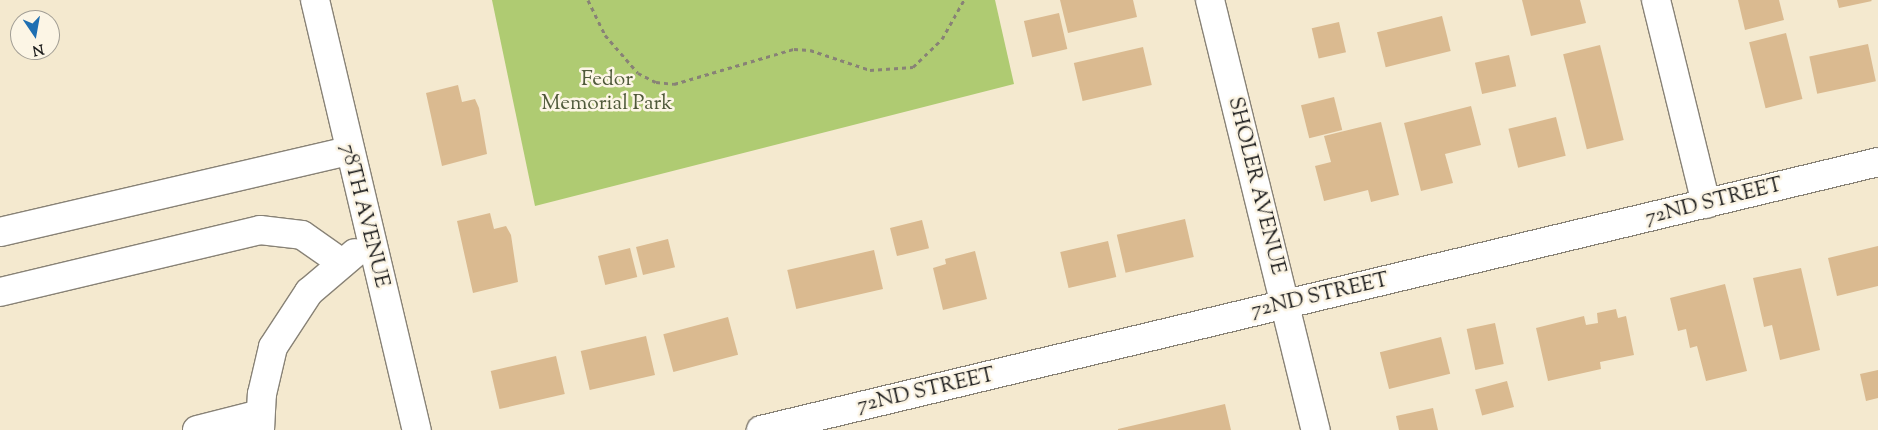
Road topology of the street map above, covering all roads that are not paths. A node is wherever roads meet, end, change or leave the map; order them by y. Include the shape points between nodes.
1 (315, 0) edge
2 (1210, 0) edge
3 (1656, 0) edge
4 (348, 151) junction
5 (1878, 162) edge
6 (1706, 204) junction
7 (0, 232) edge
8 (370, 241) junction
9 (342, 263) junction
10 (0, 292) edge
11 (1286, 304) junction
12 (260, 422) edge
13 (197, 430) edge
14 (417, 430) edge
15 (761, 430) edge
16 (1316, 430) edge

1 - 4 street, 78TH AVENUE
2 - 11 street, SHOLER AVENUE
3 - 6 street
4 - 7 street
4 - 8 street, 78TH AVENUE
5 - 6 street, 72ND STREET
6 - 11 street, 72ND STREET
8 - 9 street
8 - 14 street, 78TH AVENUE
9 - 10 street via 302,235 260,230
9 - 12 street via 309,292 273,347
11 - 15 street, 72ND STREET
11 - 16 street, SHOLER AVENUE
12 - 13 street

